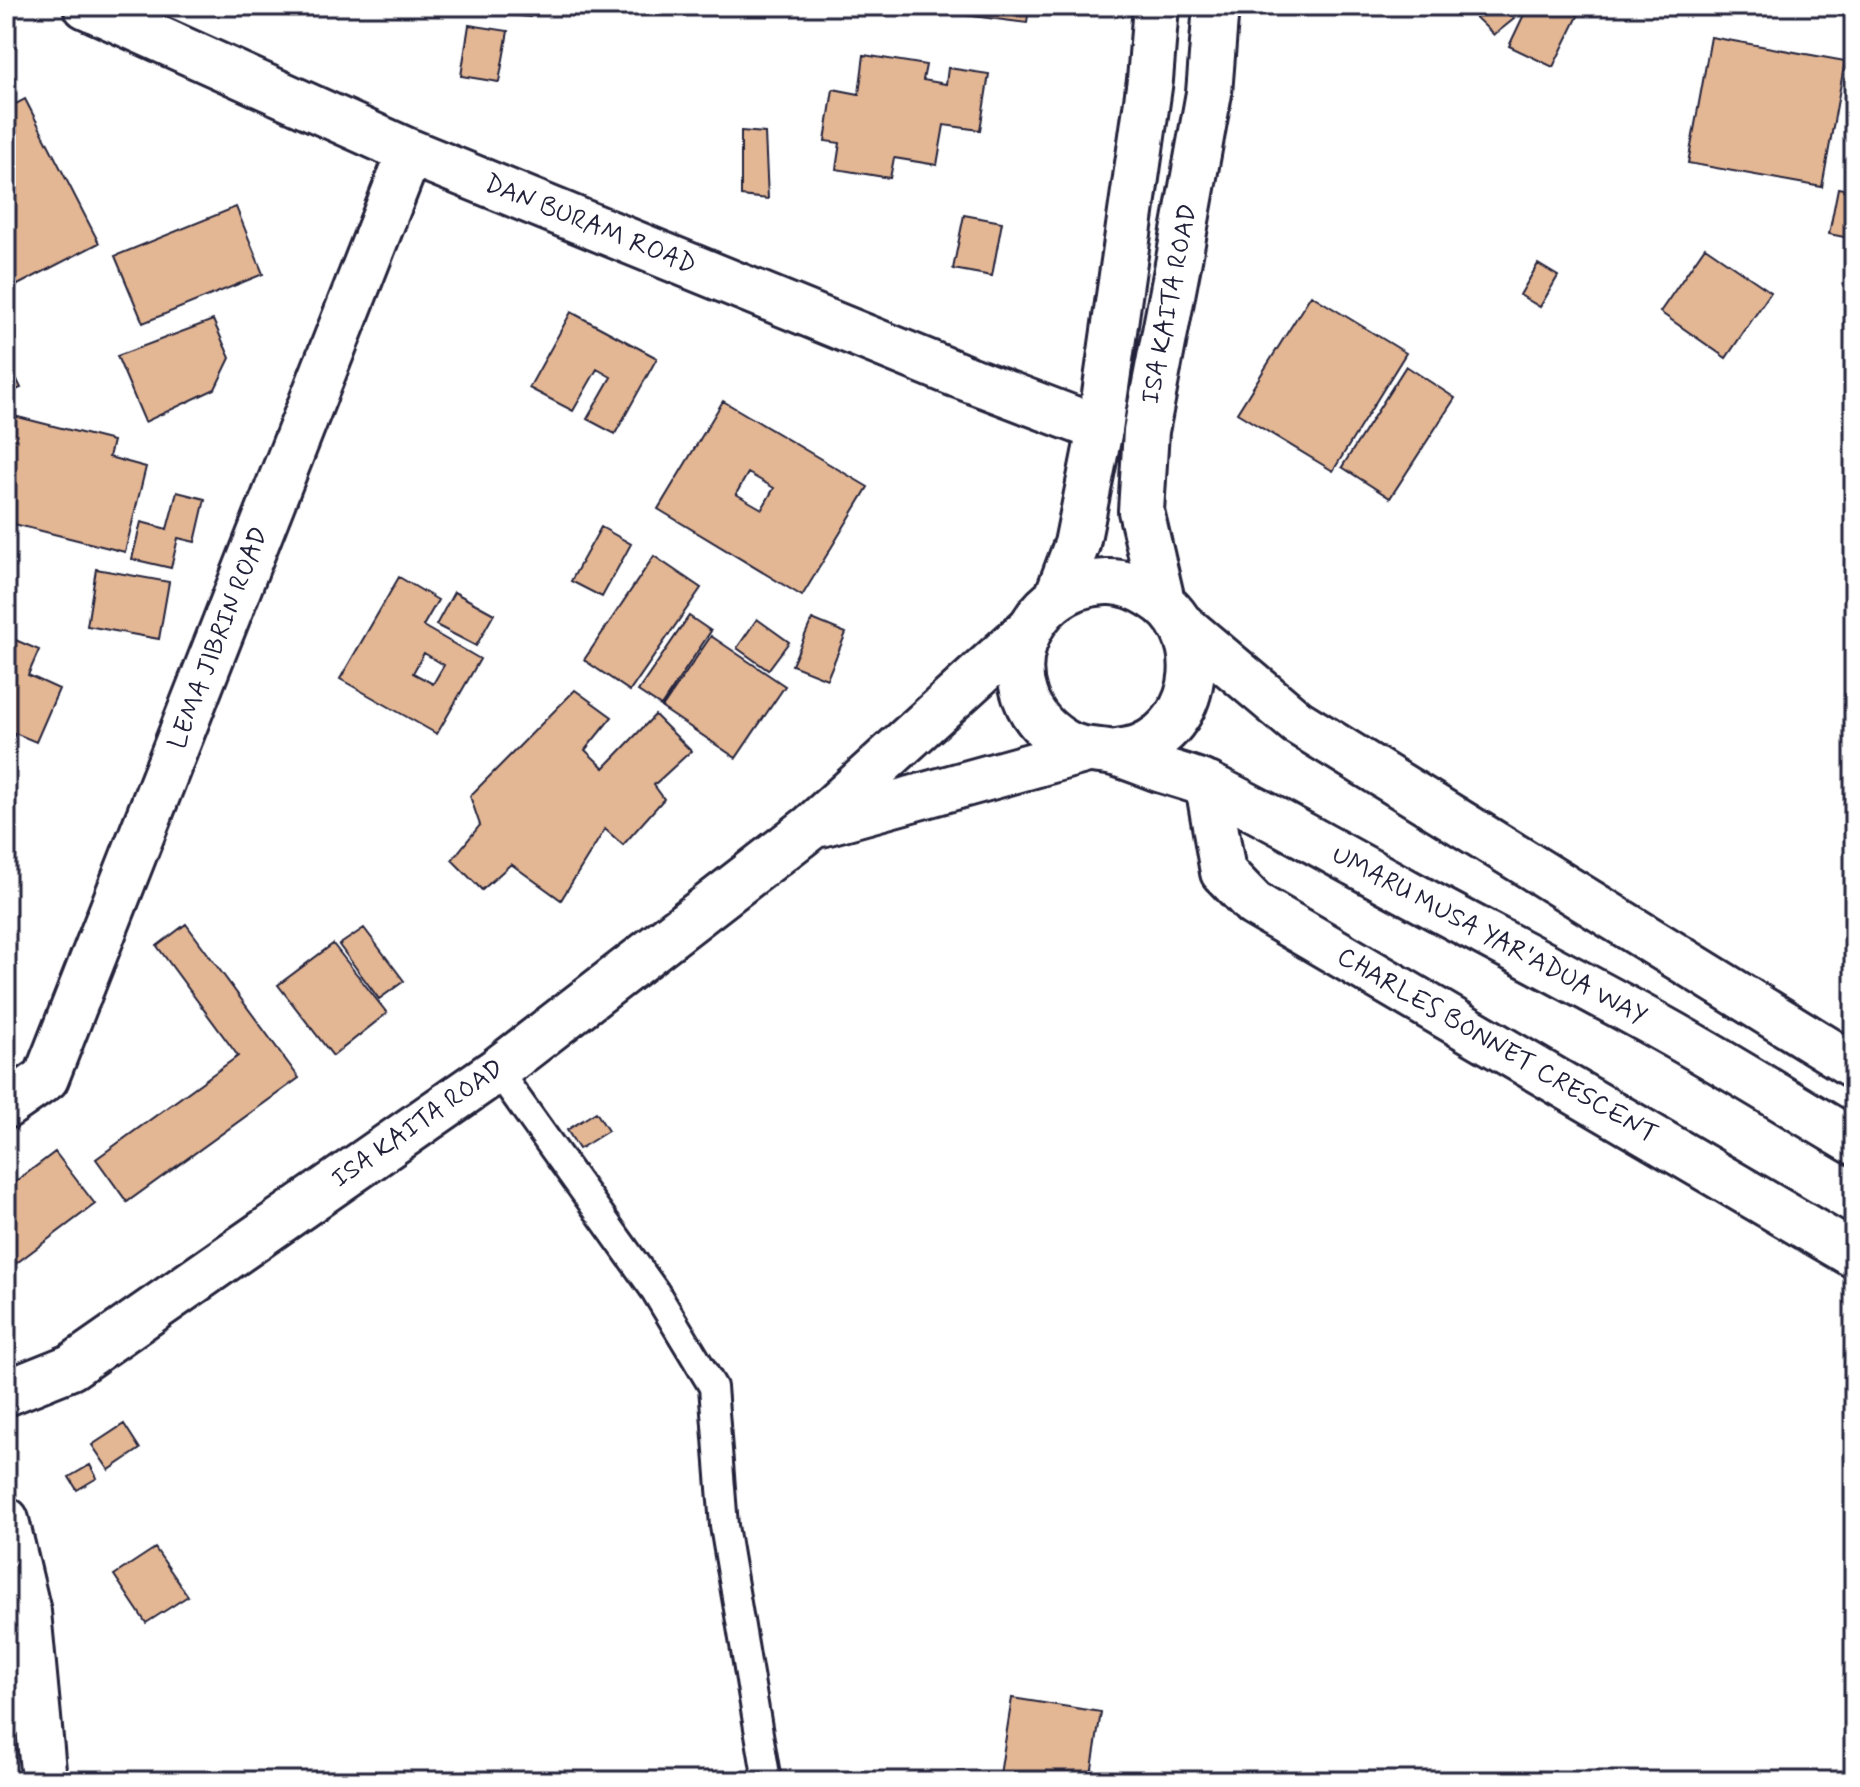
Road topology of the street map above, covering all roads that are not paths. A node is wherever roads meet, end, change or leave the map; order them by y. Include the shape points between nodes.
1 (86, 6) edge
2 (1156, 6) edge
3 (1216, 6) edge
4 (410, 152) junction
5 (1100, 429) junction
6 (1043, 612) junction
7 (1172, 613) junction
8 (1099, 752) junction
9 (1208, 785) junction
10 (811, 827) junction
11 (1854, 1066) edge
12 (497, 1070) junction
13 (6, 1106) edge
14 (1854, 1142) edge
15 (1854, 1255) edge
16 (6, 1393) edge
17 (6, 1520) edge
18 (44, 1781) edge
19 (767, 1781) edge

1 - 4 street, DAN BURAM ROAD
2 - 5 street, ISA KAITA ROAD
3 - 7 street, ISA KAITA ROAD via 1209,93 1146,431 1141,511
4 - 5 street, DAN BURAM ROAD
4 - 13 street, LEMA JIBRIN ROAD via 46,1078
5 - 6 street, ISA KAITA ROAD via 1077,544
6 - 7 street via 1082,585 1110,582 1137,587
6 - 8 street via 1021,652 1027,702 1041,724 1061,740
6 - 10 street, ISA KAITA ROAD
7 - 8 street via 1191,651 1192,680 1184,707 1166,730 1142,746
7 - 11 street via 1297,722
8 - 9 street, UMARU MUSA YAR'ADUA WAY
8 - 10 street, ISA KAITA ROAD
9 - 14 street, UMARU MUSA YAR'ADUA WAY via 1665,1030
9 - 15 street, CHARLES BONNET CRESCENT via 1223,872 1254,904
10 - 12 street, ISA KAITA ROAD
12 - 16 street, ISA KAITA ROAD via 71,1367
12 - 19 lane via 655,1291 713,1387 724,1526
17 - 18 street via 28,1612

